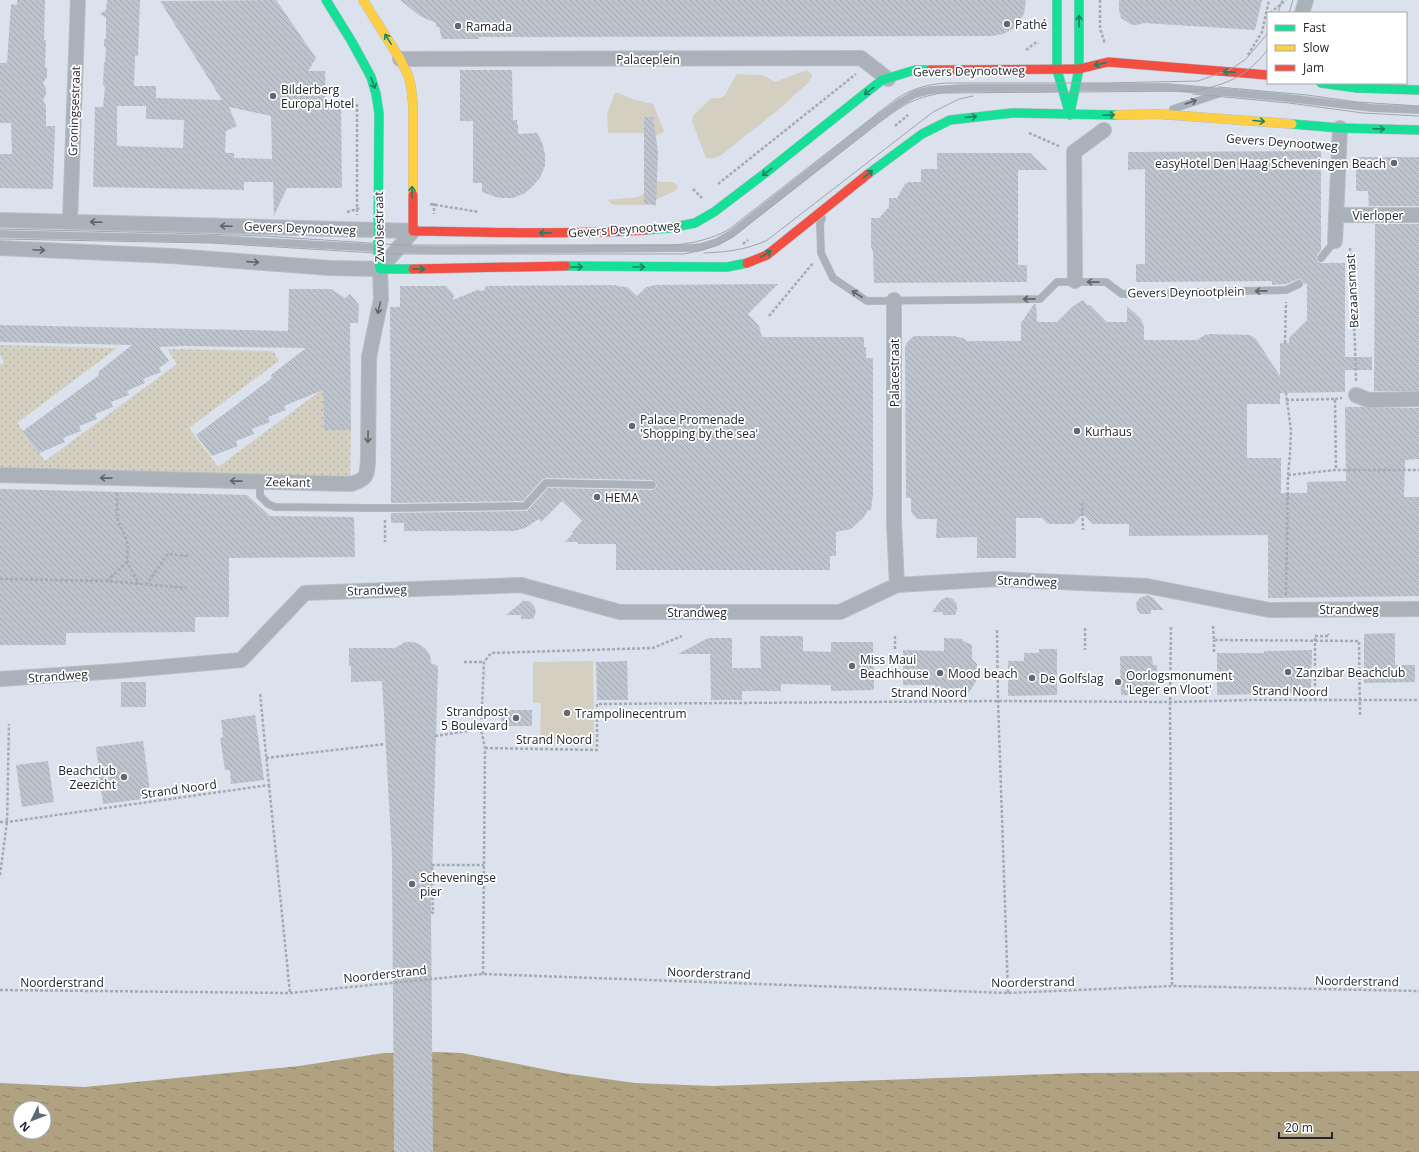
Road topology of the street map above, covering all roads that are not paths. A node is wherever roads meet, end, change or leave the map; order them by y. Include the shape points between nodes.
1 (78, 0) edge
2 (326, 0) edge
3 (364, 0) edge
4 (1056, 0) edge
5 (1079, 0) edge
6 (1306, 0) edge
7 (1302, 12) edge
8 (400, 59) junction
9 (1079, 69) junction
10 (1057, 70) junction
11 (1267, 74) edge
12 (888, 79) junction
13 (1326, 84) edge
14 (1075, 87) junction
15 (1061, 88) junction
16 (1419, 90) edge
17 (1224, 92) junction
18 (1419, 110) edge
19 (1158, 114) junction
20 (1070, 115) junction
21 (1340, 128) junction
22 (1104, 130) dead end
23 (1419, 130) edge
24 (824, 210) junction
25 (1336, 215) junction
26 (1419, 215) edge
27 (0, 220) edge
28 (70, 221) junction
29 (378, 230) junction
30 (414, 230) junction
31 (0, 234) edge
32 (1335, 241) joint
33 (0, 248) edge
34 (387, 248) junction
35 (1321, 258) dead end
36 (380, 269) junction
37 (1076, 281) junction
38 (1299, 284) dead end
39 (894, 300) junction
40 (1356, 395) road end
41 (1419, 399) edge
42 (0, 475) edge
43 (260, 482) junction
44 (652, 484) dead end
45 (898, 585) junction
46 (1419, 609) edge
47 (0, 679) edge

1 - 28 street, Groningsestraat
2 -> 29 main road, Zwolsestraat via 371,77 376,94 379,113
8 -> 3 main road
4 - 10 main road
9 -> 5 main road
6 - 7 street
8 - 12 street, Palaceplein via 866,62
30 -> 8 main road via 412,96 408,75
9 - 10 main road, Gevers Deynootweg
11 -> 9 main road, Gevers Deynootweg via 1108,62
9 - 14 main road
10 - 12 main road, Gevers Deynootweg via 915,70
10 - 15 main road
12 -> 30 main road, Gevers Deynootweg via 882,80 720,208 695,223 669,228 610,232
13 - 16 main road
14 - 15 lane, Gevers Deynootweg
14 - 17 lane, Gevers Deynootweg via 1167,87
14 - 20 main road
15 - 20 main road
15 - 34 lane, Gevers Deynootweg via 964,88 914,94 877,119 731,234 701,247
17 - 18 lane, Gevers Deynootweg via 1372,108
19 -> 17 lane, Gevers Deynootweg
20 -> 19 main road, Gevers Deynootweg
19 -> 21 main road, Gevers Deynootweg
24 -> 20 main road, Gevers Deynootweg via 922,134 950,120 1012,113
21 -> 23 main road, Gevers Deynootweg
21 - 25 street, Bezaansmast
22 - 37 street via 1074,152
36 -> 24 main road, Gevers Deynootweg via 727,267 751,262 767,255
39 -> 24 lane via 867,301 833,278 821,253 820,224
25 - 26 street, Vierloper
25 - 32 street, Bezaansmast
27 - 28 street, Gevers Deynootweg
29 -> 28 street, Gevers Deynootweg
29 - 30 street, Gevers Deynootweg
29 - 34 main road, Zwolsestraat
30 - 34 street, Zwolsestraat
31 - 34 lane, Gevers Deynootweg via 214,239
32 - 35 lane
33 -> 36 street, Gevers Deynootweg
34 - 36 street, Zwolsestraat
36 -> 43 street, Zeekant via 381,299 369,357 367,475 362,481 351,484
38 -> 37 lane, Gevers Deynootplein via 1286,290 1122,294 1106,282
37 -> 39 lane, Gevers Deynootplein via 1058,282 1040,299
39 - 45 street, Palacestraat via 894,524
40 - 41 street via 1368,400
43 -> 42 street, Zeekant
43 - 44 lane, bridge via 260,496 274,507 370,508 525,506 546,483
45 - 46 street, Strandweg via 997,579 1147,586 1269,610
45 - 47 street, Strandweg via 840,612 620,612 521,585 305,593 241,660

